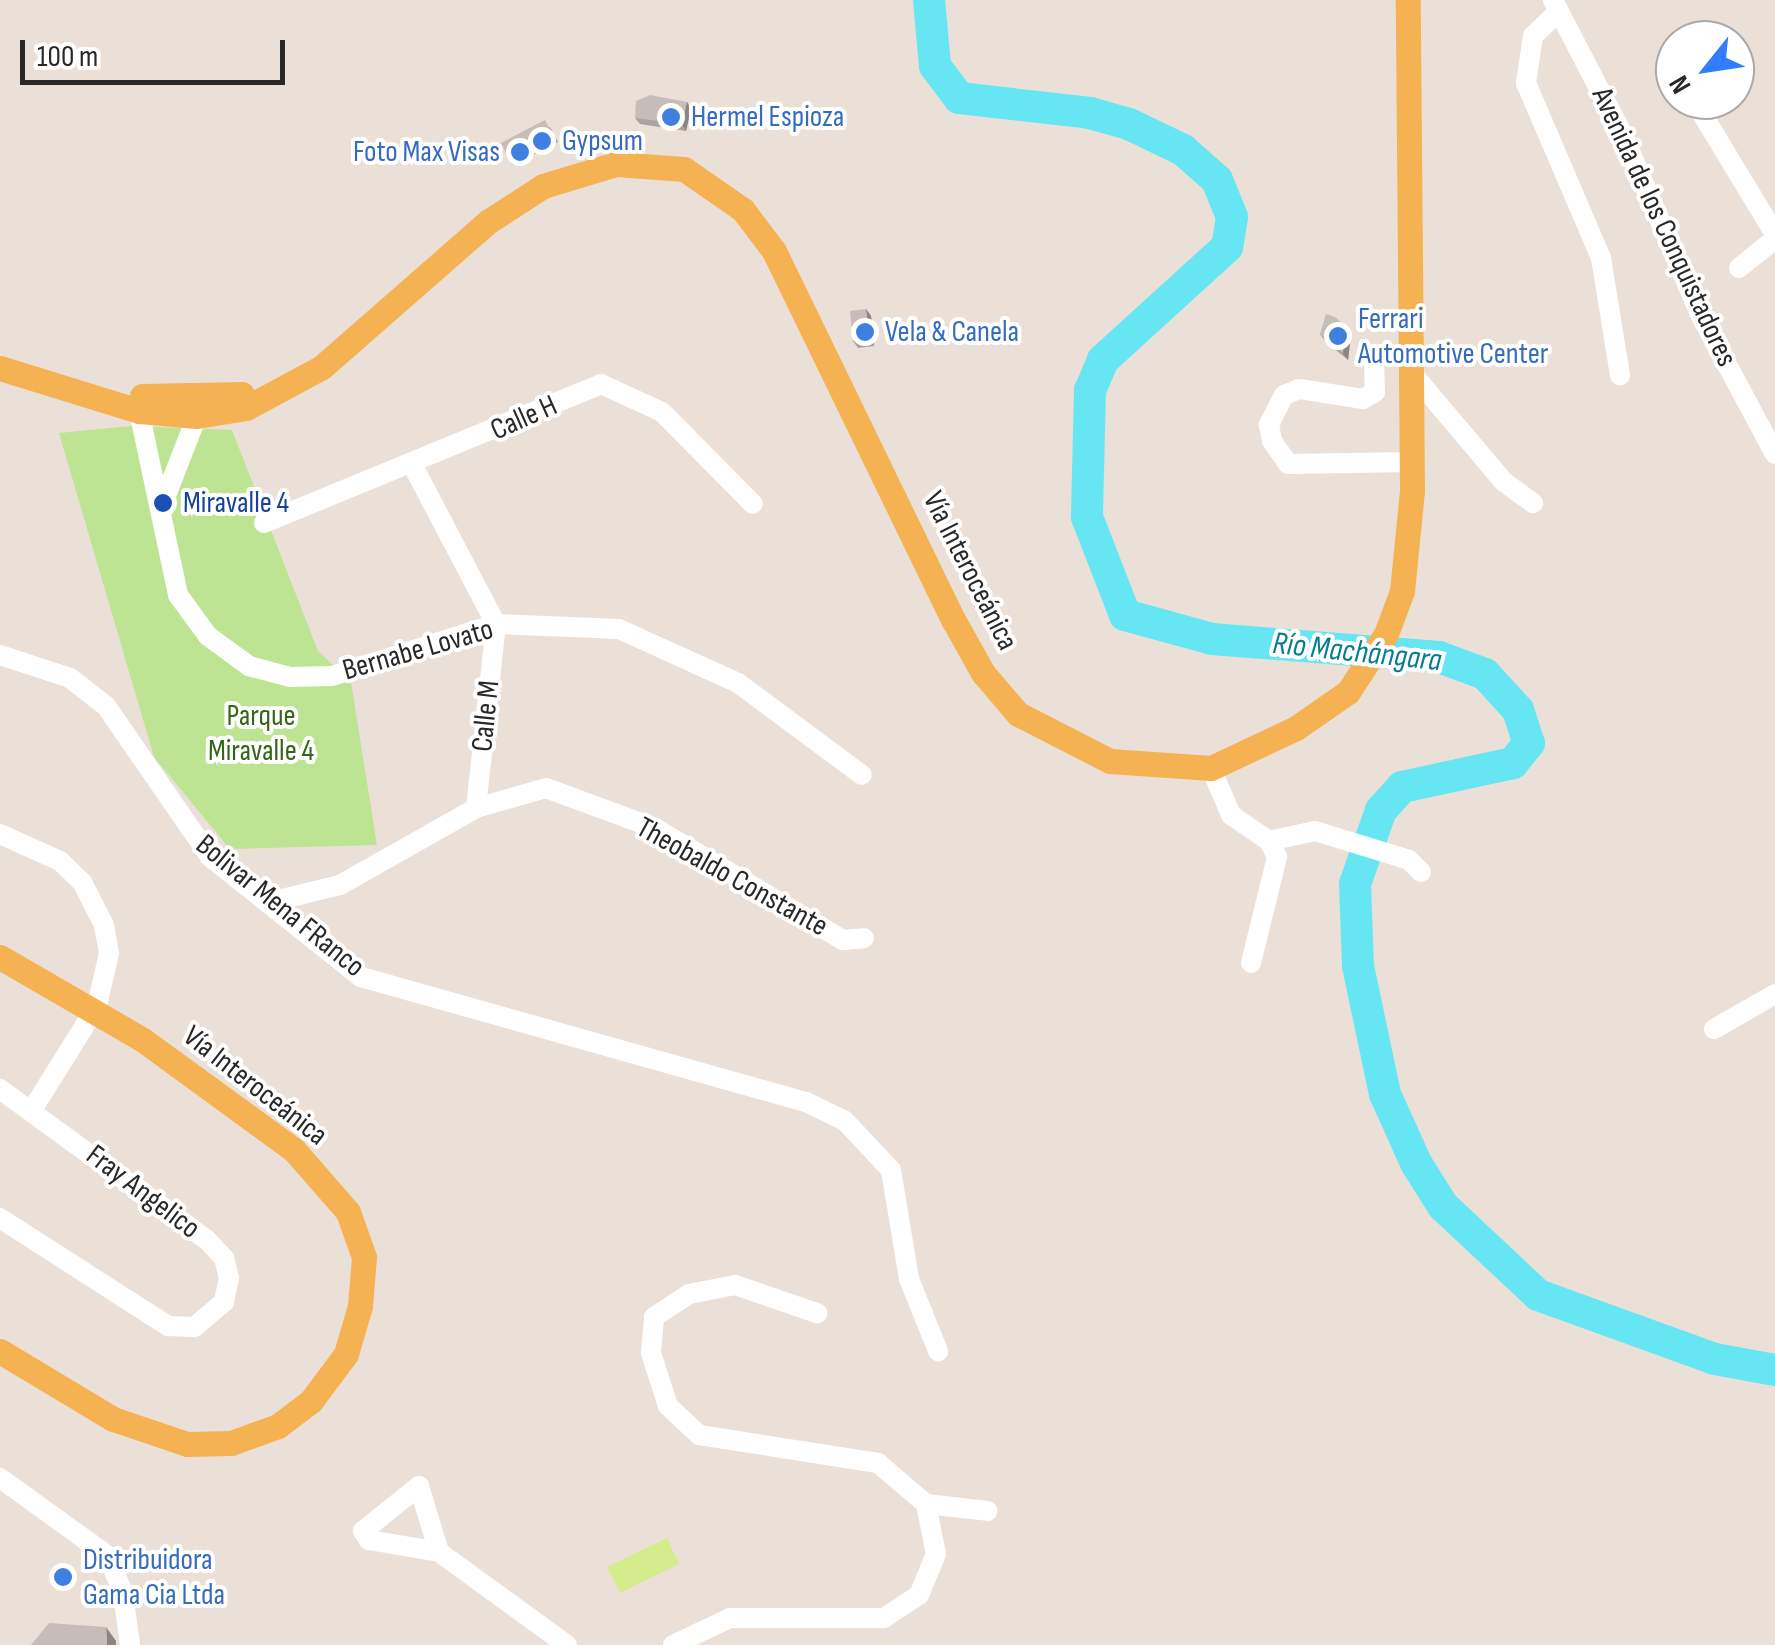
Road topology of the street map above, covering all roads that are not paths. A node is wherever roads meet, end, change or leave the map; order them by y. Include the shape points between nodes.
1 (1408, 0) edge
2 (1556, 5) edge
3 (1707, 120) edge
4 (1775, 237) edge
5 (1739, 268) dead end
6 (1374, 362) dead end
7 (0, 368) edge
8 (1410, 372) junction
9 (1620, 375) dead end
10 (276, 390) junction
11 (102, 395) junction
12 (139, 411) junction
13 (197, 416) junction
14 (1775, 454) edge
15 (1411, 462) junction
16 (413, 466) junction
17 (164, 503) junction
18 (1533, 503) dead end
19 (752, 504) dead end
20 (264, 524) dead end
21 (496, 624) junction
22 (0, 655) edge
23 (1211, 768) junction
24 (862, 775) dead end
25 (476, 808) junction
26 (0, 834) edge
27 (1268, 841) junction
28 (1415, 866) dead end
29 (270, 902) junction
30 (864, 938) dead end
31 (0, 956) edge
32 (1251, 963) dead end
33 (1775, 994) edge
34 (1714, 1029) dead end
35 (0, 1089) edge
36 (32, 1110) junction
37 (0, 1218) edge
38 (817, 1313) dead end
39 (938, 1351) dead end
40 (0, 1352) edge
41 (0, 1478) edge
42 (926, 1504) junction
43 (988, 1511) dead end
44 (439, 1552) dead end
45 (130, 1645) edge
46 (567, 1645) edge
47 (673, 1645) edge

1 - 8 main road, Vía Interoceánica
2 - 9 street via 1533,36 1526,83 1601,258
2 - 14 street, Avenida de los Conquistadores via 1623,134 1702,318
3 - 4 street
4 - 5 street
6 - 15 street via 1375,392 1363,399 1299,389 1284,395 1268,426 1272,442 1288,464
7 - 11 main road, Vía Interoceánica
8 - 15 main road, Vía Interoceánica
8 - 18 street via 1504,482
10 - 11 main road, Vía Interoceánica
10 - 13 main road, Vía Interoceánica via 246,408
10 - 23 main road, Vía Interoceánica via 322,367 489,222 543,186 616,164 684,169 743,210 774,251 954,621 983,673 1018,714 1110,761
11 - 12 main road, Vía Interoceánica
12 - 13 main road, Vía Interoceánica
12 - 17 street, Bernabe Lovato
13 - 17 street, Bernabe Lovato
15 - 23 main road, Vía Interoceánica via 1402,592 1386,634 1348,692 1296,728
16 - 19 street, Calle H via 601,384 662,412
16 - 20 street, Calle H
16 - 21 street
17 - 21 street, Bernabe Lovato via 165,548 178,595 208,636 248,666 290,677 332,676
21 - 24 street, Bernabe Lovato via 619,629 738,683
21 - 25 street, Calle M
22 - 29 street, Bolivar Mena FRanco via 70,678 106,706 190,833
23 - 27 street via 1231,815
25 - 29 street, Theobaldo Constante via 340,885
25 - 30 street, Theobaldo Constante via 546,788 655,828 843,940
26 - 36 street via 60,861 82,882 104,925 106,984
27 - 28 street via 1315,831
27 - 32 street via 1276,857
29 - 39 street, Bolivar Mena FRanco via 361,977 806,1102 844,1121 892,1170 909,1279
31 - 40 main road, Vía Interoceánica via 142,1040 294,1150 348,1212 364,1257 360,1306 346,1354 312,1401 278,1426 231,1443 186,1444 114,1419
33 - 34 street
35 - 36 street, Fray Angelico
36 - 37 street, Fray Angelico via 207,1240 224,1258 230,1278 224,1302 194,1327 168,1326
38 - 42 street via 735,1286 689,1294 654,1318 651,1352 668,1406 699,1435 878,1463
41 - 45 street via 108,1556
42 - 43 street
42 - 47 street via 936,1554 919,1594 884,1618 730,1618
44 - 46 street

